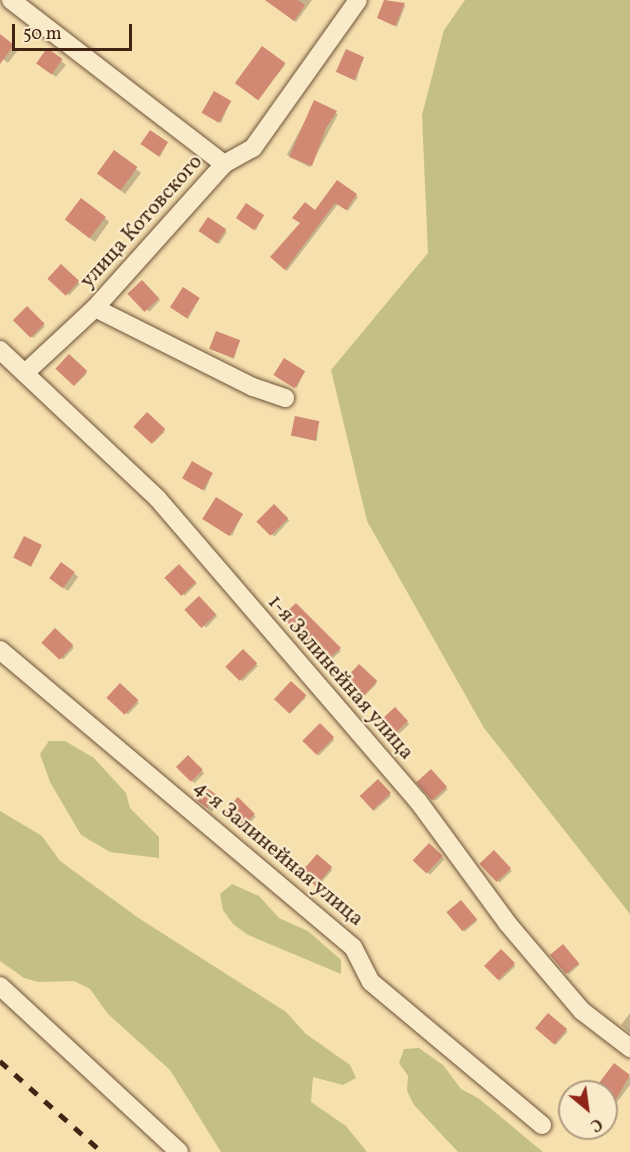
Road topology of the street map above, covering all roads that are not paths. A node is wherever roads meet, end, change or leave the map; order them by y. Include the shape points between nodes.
1 (11, 0) edge
2 (358, 0) edge
3 (224, 164) junction
4 (95, 308) junction
5 (0, 350) edge
6 (25, 373) junction
7 (285, 398) dead end
8 (0, 650) edge
9 (0, 986) edge
10 (630, 1048) edge
11 (542, 1125) dead end
12 (179, 1152) edge

1 - 3 street
2 - 3 street, улица Котовского via 253,148
3 - 4 street, улица Котовского
4 - 6 street, улица Котовского
4 - 7 street, улица Котовского
5 - 6 street, 1-я Залинейная улица
6 - 10 street, 1-я Залинейная улица via 158,499 418,801 508,924 567,994 582,1011
8 - 11 street, 4-я Залинейная улица via 353,947 371,982
9 - 12 street

